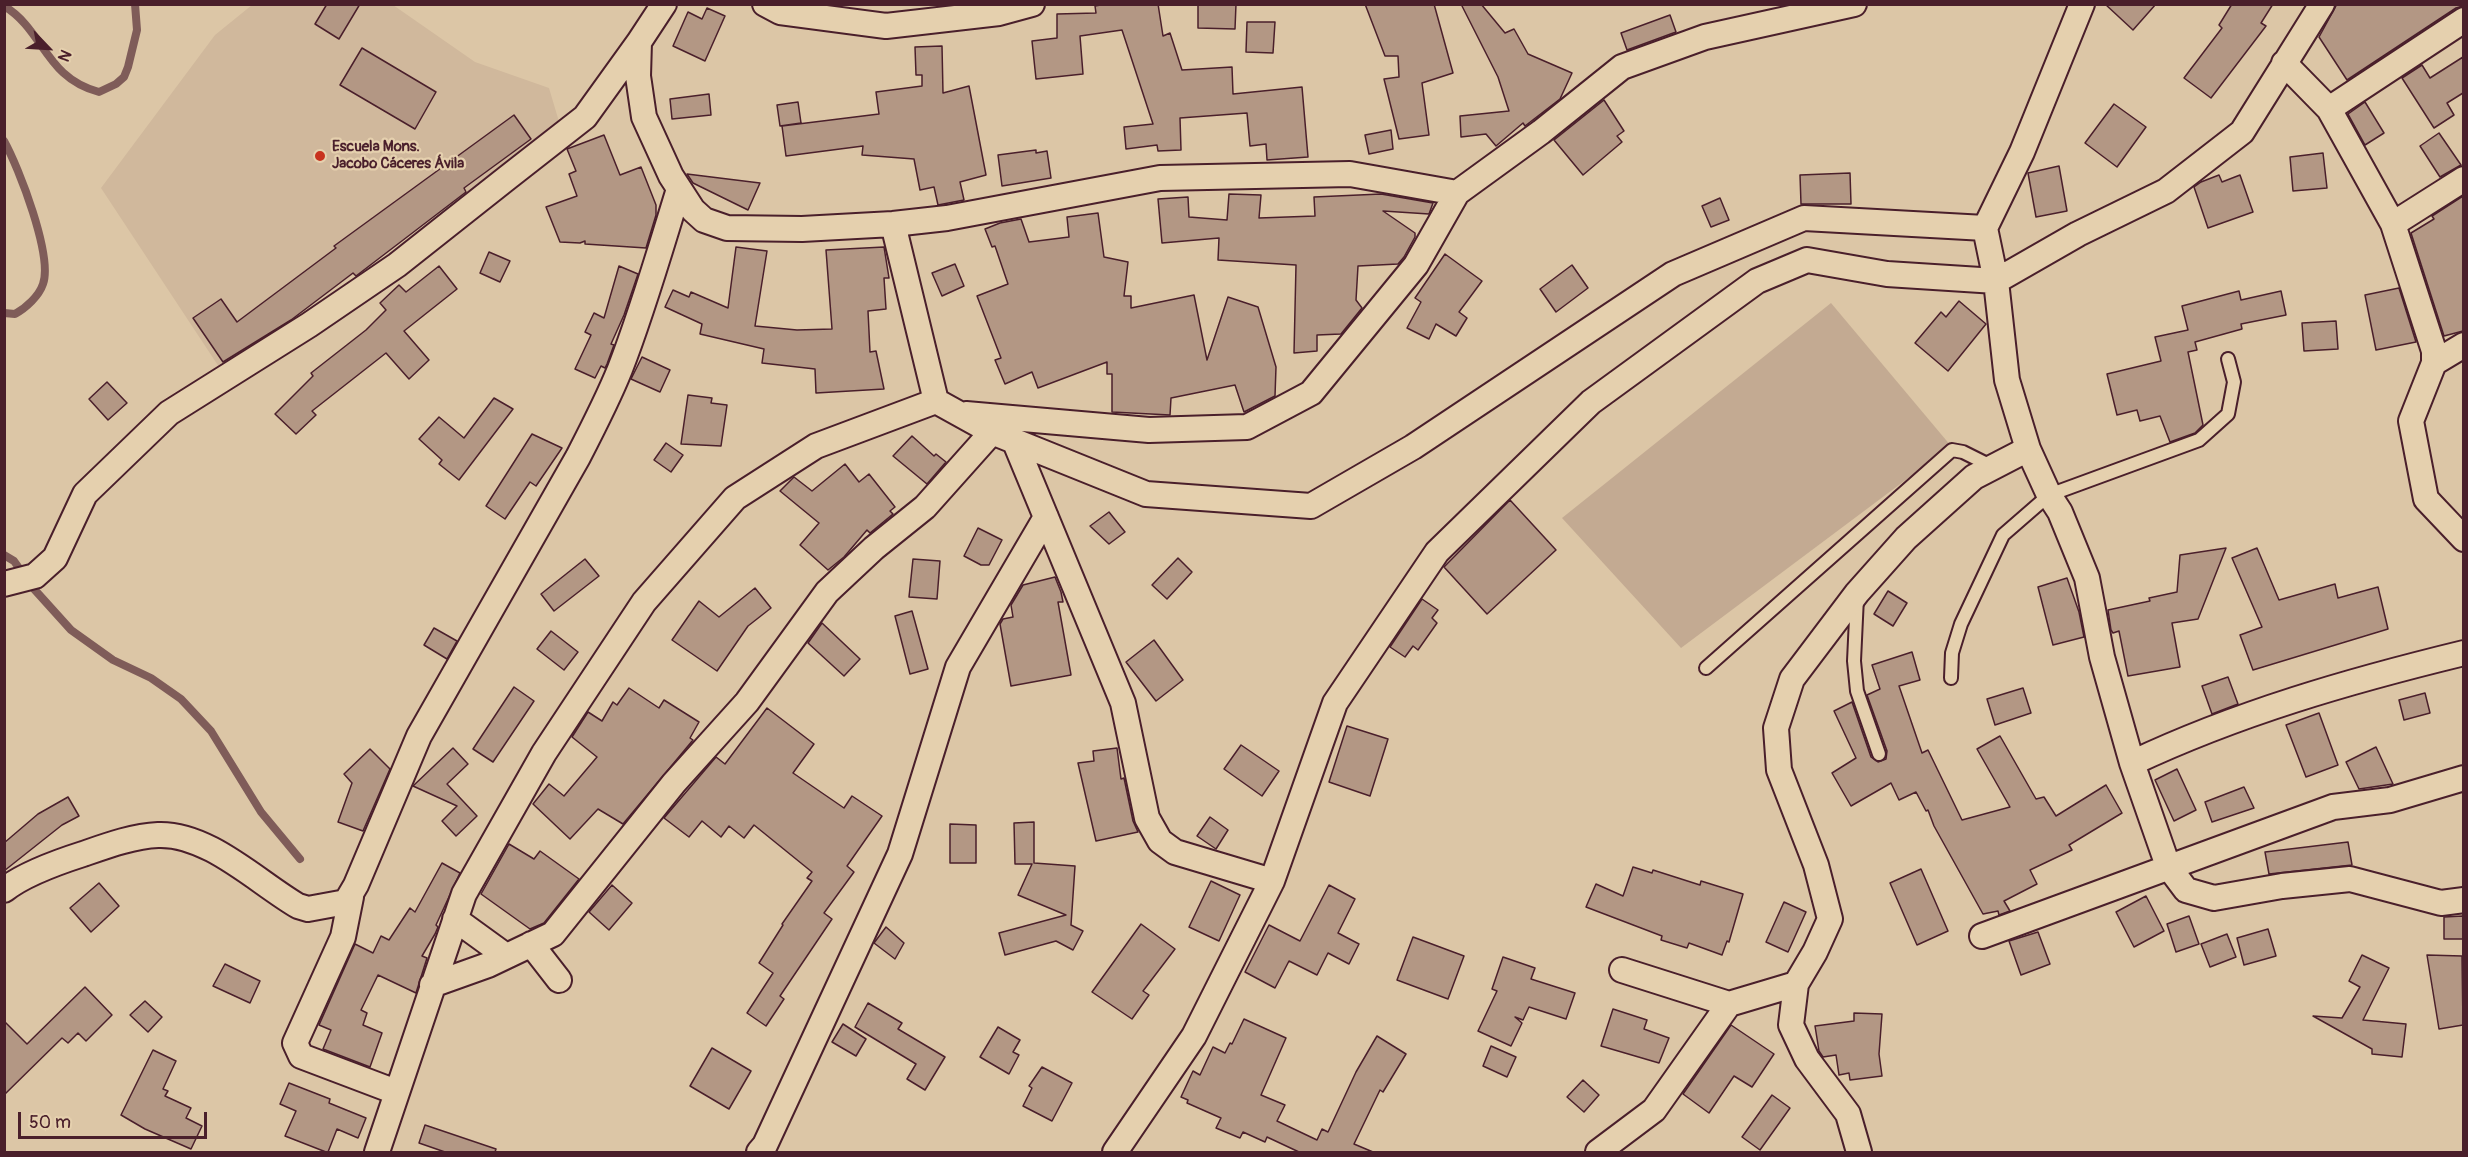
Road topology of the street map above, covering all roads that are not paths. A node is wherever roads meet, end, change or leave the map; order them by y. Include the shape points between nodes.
1 (663, 4) edge
2 (765, 4) edge
3 (1032, 4) edge
4 (1854, 4) edge
5 (2082, 4) edge
6 (2322, 4) edge
7 (2463, 20) edge
8 (639, 42) junction
9 (2284, 63) junction
10 (2329, 109) junction
11 (2463, 179) edge
12 (679, 189) junction
13 (1457, 193) junction
14 (893, 224) junction
15 (2392, 224) junction
16 (1985, 228) junction
17 (1996, 281) junction
18 (2463, 345) edge
19 (2228, 359) dead end
20 (2434, 363) junction
21 (936, 401) junction
22 (958, 413) junction
23 (1003, 436) junction
24 (2028, 449) junction
25 (1993, 467) junction
26 (2049, 495) junction
27 (1046, 517) junction
28 (2463, 539) edge
29 (18, 581) edge
30 (1857, 593) junction
31 (2463, 653) edge
32 (1706, 668) dead end
33 (1951, 678) dead end
34 (1880, 754) dead end
35 (2132, 764) junction
36 (2463, 778) edge
37 (2168, 866) junction
38 (1272, 881) junction
39 (4, 890) edge
40 (351, 897) junction
41 (2463, 900) edge
42 (455, 919) junction
43 (1982, 936) dead end
44 (531, 944) junction
45 (506, 956) junction
46 (1622, 970) dead end
47 (559, 981) dead end
48 (1796, 984) junction
49 (432, 986) junction
50 (1729, 1004) junction
51 (396, 1092) junction
52 (377, 1152) edge
53 (759, 1152) edge
54 (1115, 1152) edge
55 (1598, 1152) edge
56 (1859, 1152) edge

1 - 8 street
2 - 3 street via 780,12 886,26 999,14
4 - 13 street via 1705,37 1622,67
5 - 16 street via 2022,152
6 - 9 street
7 - 10 street
8 - 12 street via 638,76 644,117
8 - 29 street via 585,117 397,265 169,413 85,494 55,558
9 - 10 street
9 - 17 street via 2242,132 2166,191 2078,234
10 - 15 street
11 - 15 street
12 - 14 street via 704,220 727,228 802,230
12 - 40 street via 620,370 602,410 419,736
13 - 14 street via 1350,174 1160,178 947,218
13 - 22 street via 1416,265 1311,393 1247,427 1149,430
14 - 21 street
15 - 20 street via 2434,351
16 - 17 street
16 - 23 street via 1804,218 1672,274 1413,447 1311,506 1146,494
17 - 24 street via 2007,380
17 - 38 street via 1887,273 1806,260 1757,281 1591,402 1437,552 1335,703
18 - 20 street
19 - 26 lane via 2234,382 2228,414 2199,440
20 - 28 street via 2411,421 2426,499
21 - 22 street
21 - 42 street via 816,446 735,498 644,602 544,753 464,894
22 - 23 street
23 - 27 street
23 - 44 street via 827,592 747,702 674,783 553,934
24 - 25 street
24 - 26 street
25 - 30 street via 1974,477 1906,538
25 - 32 lane via 1952,450
26 - 33 lane via 2003,535 1961,624 1952,653
26 - 35 street via 2087,578 2103,657
27 - 38 street via 1123,703 1147,818 1160,841 1175,852
27 - 53 street via 958,668 900,854
30 - 34 lane via 1857,691
30 - 48 street via 1792,678 1776,728 1779,770 1816,865 1830,919
31 - 35 street via 2296,697 2175,743
35 - 37 street
36 - 37 street via 2390,800 2333,807
37 - 41 street via 2186,890 2214,898 2350,879 2441,903
37 - 43 street
38 - 54 street via 1194,1036
39 - 40 street via 72,858 121,842 170,835 200,844 308,909 340,905
40 - 51 street via 343,937 295,1043 302,1056
42 - 45 street
42 - 49 street
44 - 45 street
44 - 47 street
45 - 49 street
46 - 50 street
48 - 50 street
48 - 56 street via 1791,1025 1807,1059 1848,1114
49 - 51 street
50 - 55 street via 1654,1110
51 - 52 street

